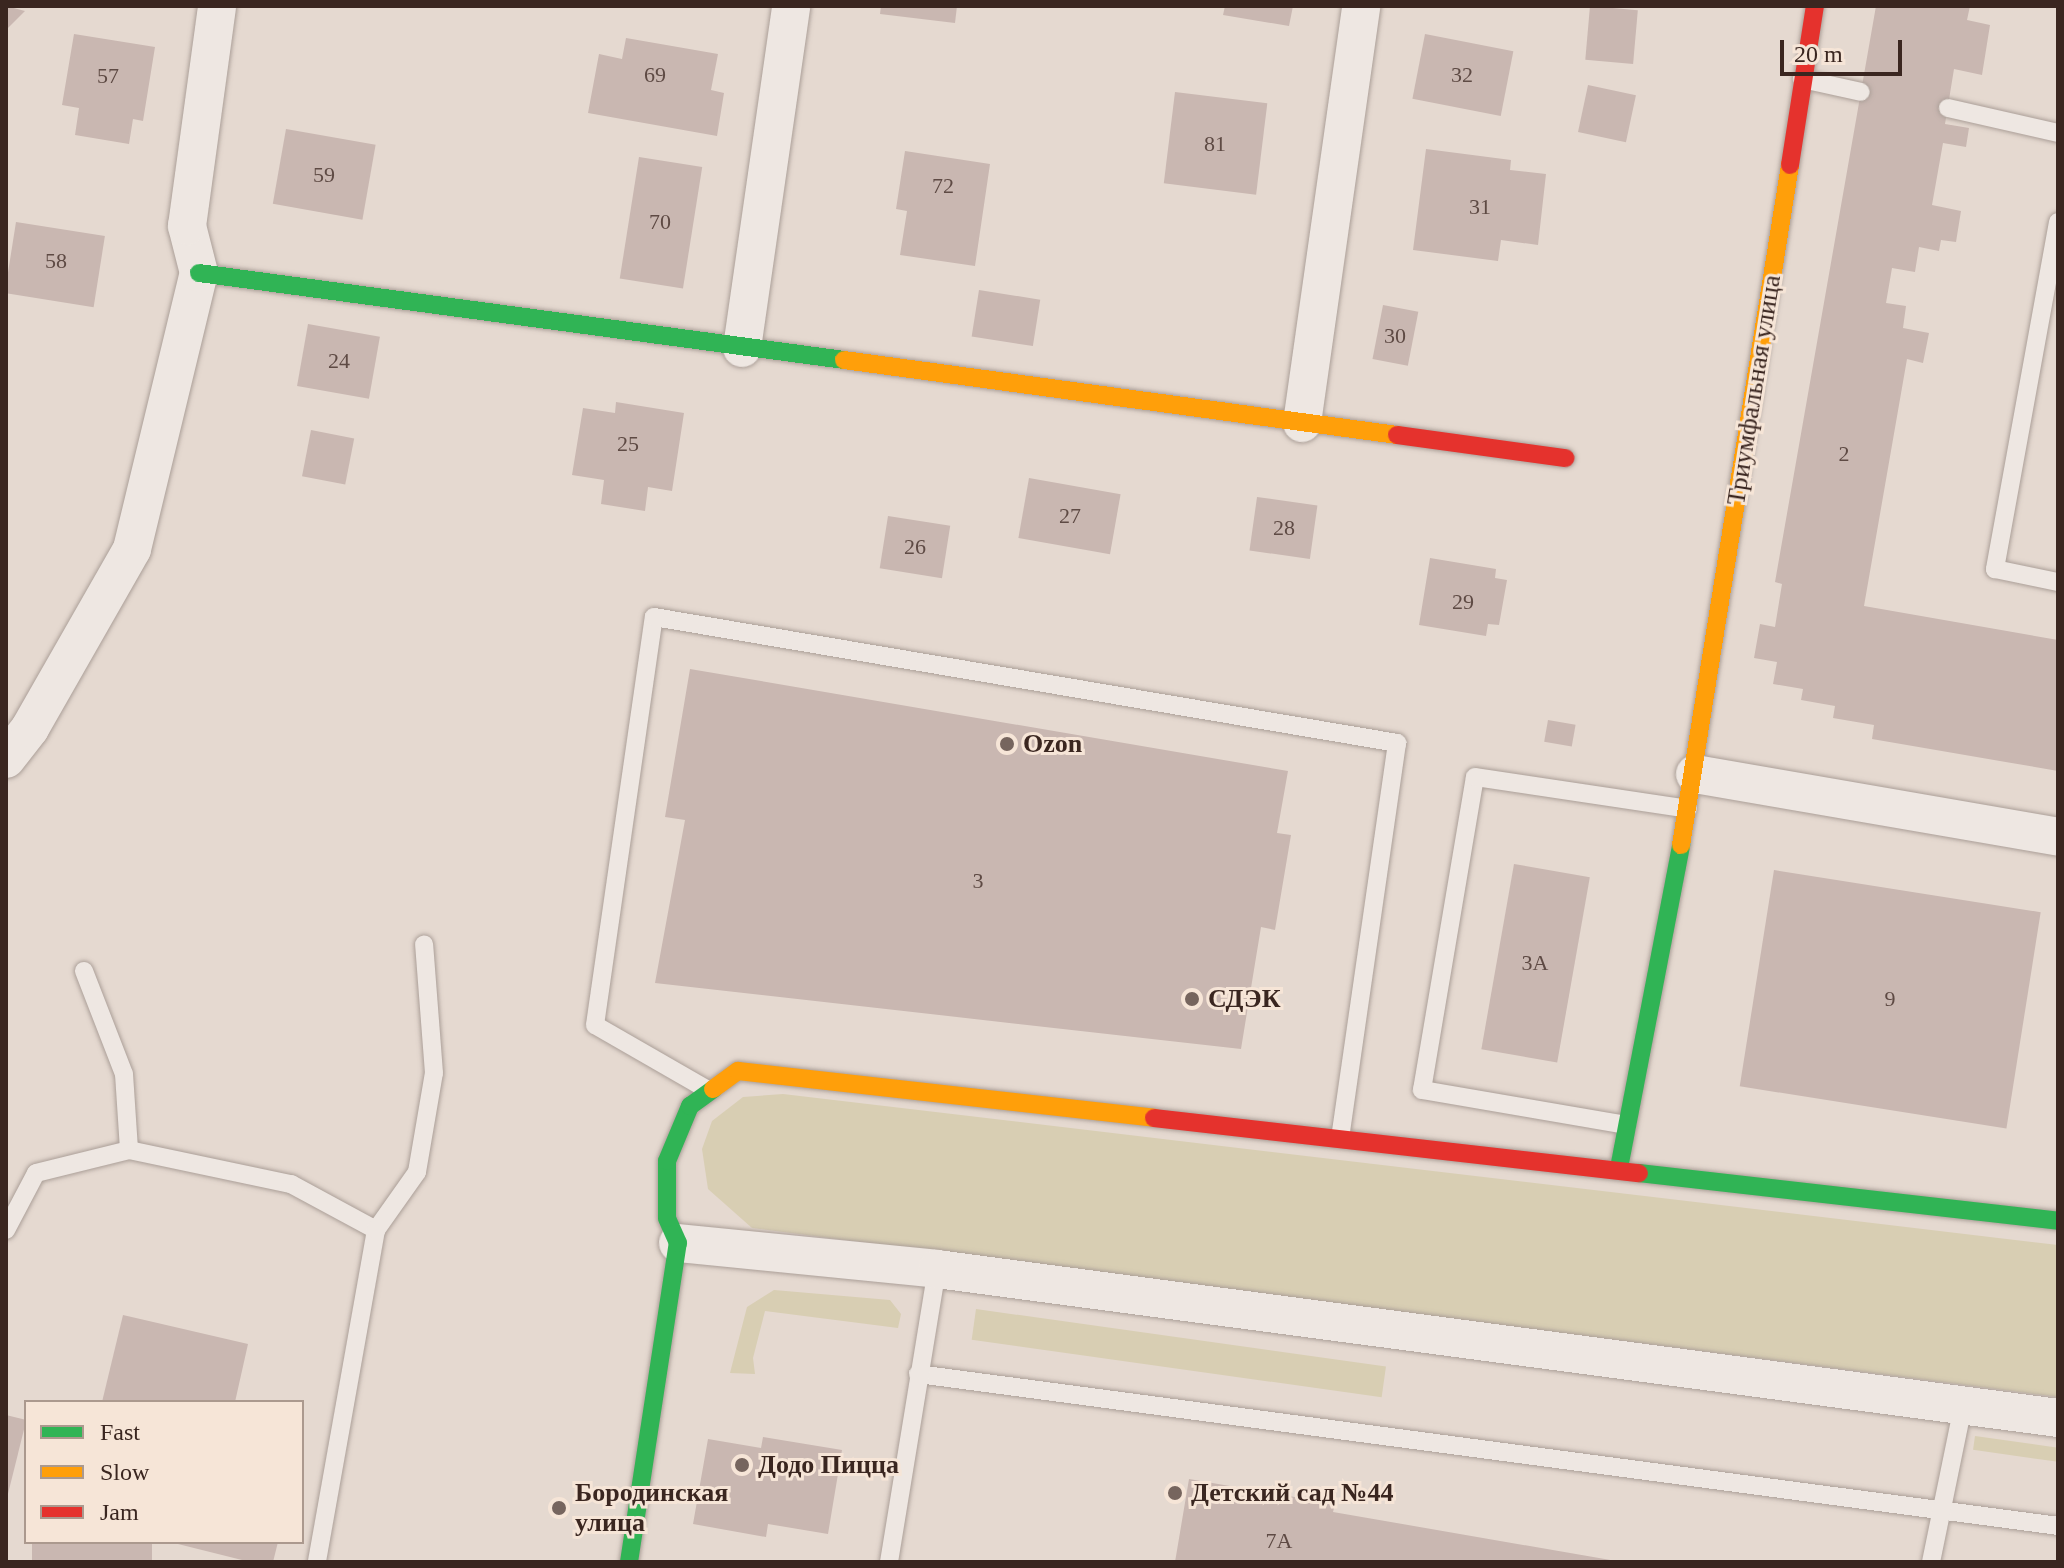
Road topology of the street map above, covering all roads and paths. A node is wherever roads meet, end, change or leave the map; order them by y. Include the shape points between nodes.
1 (217, 6) edge
2 (791, 6) edge
3 (1361, 6) edge
4 (1815, 6) edge
5 (1802, 79) junction
6 (1861, 92) dead end
7 (1948, 108) dead end
8 (2058, 133) edge
9 (2058, 222) edge
10 (199, 273) junction
11 (742, 348) junction
12 (1302, 423) junction
13 (1565, 458) dead end
14 (2058, 582) edge
15 (6, 759) edge
16 (1691, 791) junction
17 (2058, 837) edge
18 (424, 944) dead end
19 (84, 971) dead end
20 (708, 1090) junction
21 (1627, 1125) junction
22 (1340, 1137) junction
23 (129, 1150) junction
24 (1619, 1168) junction
25 (2058, 1221) edge
26 (6, 1230) edge
27 (376, 1230) junction
28 (678, 1243) junction
29 (937, 1269) junction
30 (918, 1374) junction
31 (1963, 1406) junction
32 (2058, 1418) edge
33 (1942, 1508) junction
34 (2058, 1526) edge
35 (317, 1562) edge
36 (629, 1562) edge
37 (889, 1562) edge
38 (1931, 1562) edge

1 - 10 street via 187,226
2 - 11 street
3 - 12 street
4 - 5 street, Триумфальная улица
5 - 6 lane
5 - 16 street, Триумфальная улица
7 - 8 lane
9 - 14 lane via 1995,569
10 - 11 street
10 - 15 street via 132,549 30,728
11 - 12 street
12 - 13 street
16 - 17 street
16 - 21 street, Триумфальная улица
16 - 21 lane via 1475,777 1422,1090
18 - 27 lane via 432,1087 417,1172
19 - 23 lane via 124,1074
20 - 22 street via 738,1071
20 - 22 lane via 595,1025 654,617 1397,743
20 - 28 street via 690,1106 667,1161 667,1218
21 - 24 street, Триумфальная улица
22 - 24 street
23 - 26 lane via 36,1173
23 - 27 lane via 291,1184
24 - 25 street
27 - 35 lane
28 - 29 street
28 - 36 street
29 - 30 lane
29 - 31 street
30 - 33 lane
30 - 37 lane
31 - 32 street
31 - 33 lane
33 - 34 lane
33 - 38 lane

